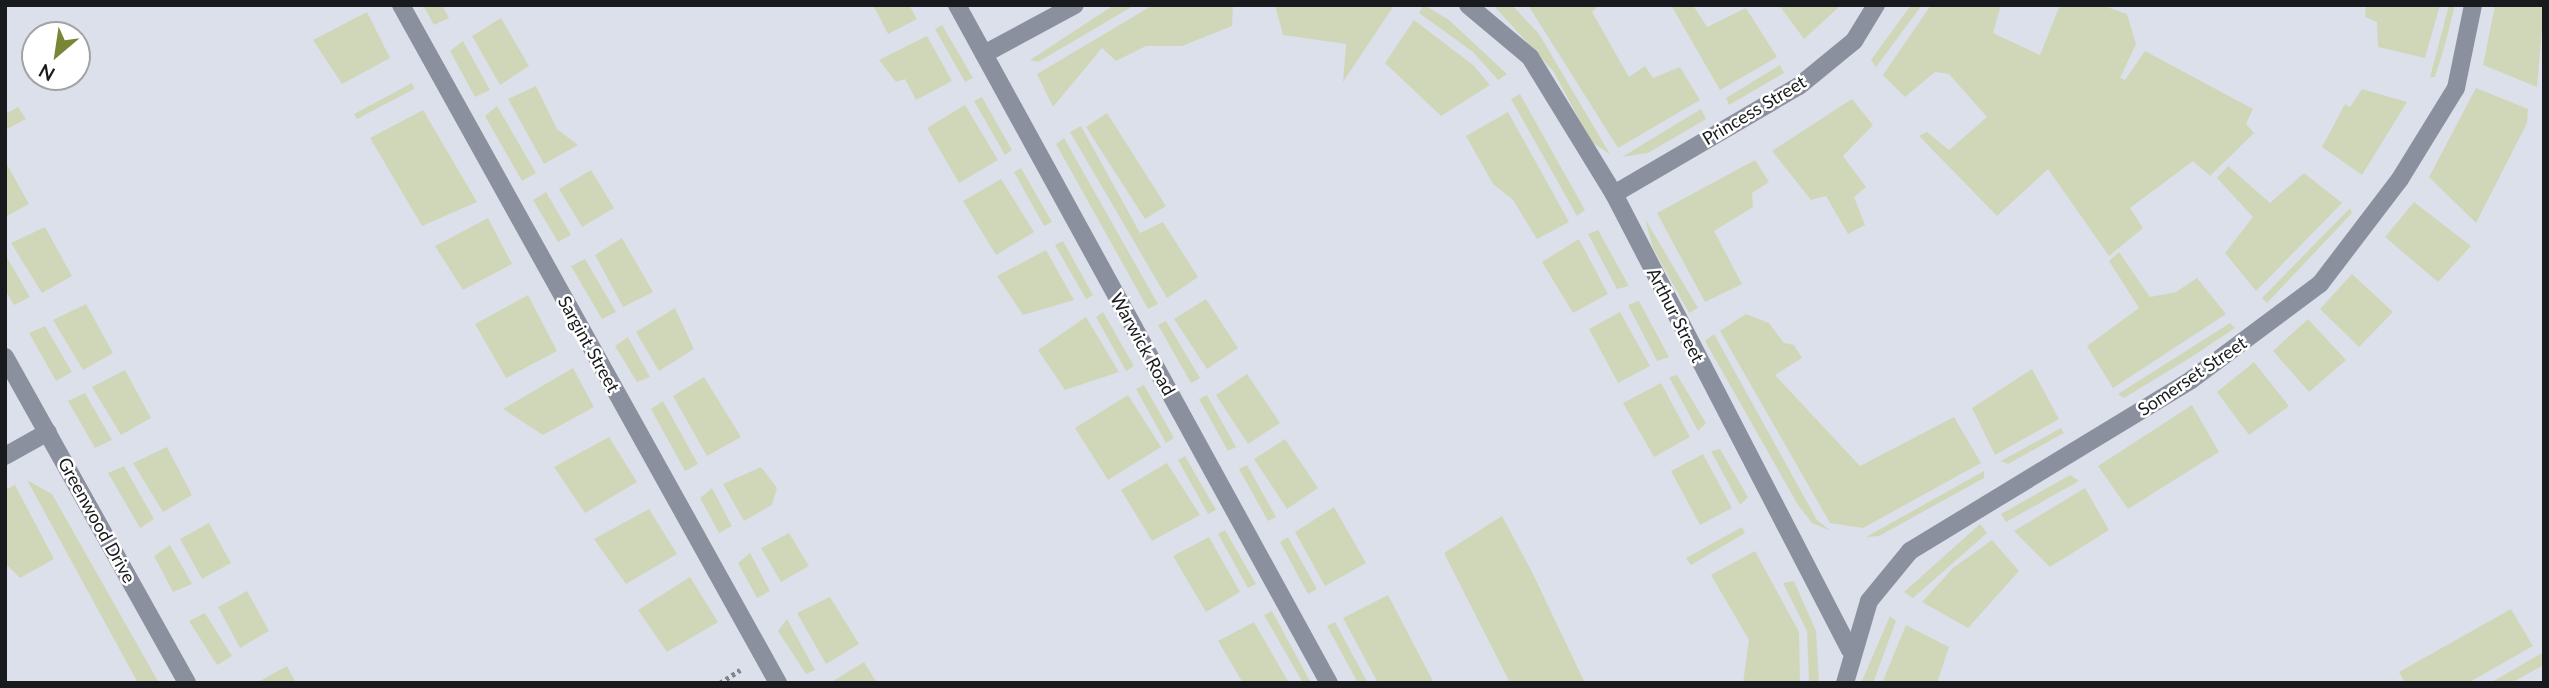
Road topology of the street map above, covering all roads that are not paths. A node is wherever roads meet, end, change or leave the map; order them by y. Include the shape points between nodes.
1 (401, 5) edge
2 (957, 5) edge
3 (1075, 5) edge
4 (1468, 5) edge
5 (1876, 5) edge
6 (2473, 5) edge
7 (984, 54) junction
8 (1614, 194) junction
9 (5, 357) edge
10 (48, 432) junction
11 (5, 456) edge
12 (1850, 650) junction
13 (187, 683) edge
14 (778, 683) edge
15 (1329, 683) edge
16 (1845, 683) edge

1 - 14 street, Sargint Street
2 - 7 street, Warwick Road
3 - 7 street
4 - 8 street, Arthur Street via 1530,57
5 - 8 street, Princess Street via 1854,41 1799,86
6 - 12 street, Somerset Street via 2456,88 2400,179 2320,284 2191,380 1910,551 1869,601
7 - 15 street, Warwick Road
8 - 12 street, Arthur Street
9 - 10 street, Greenwood Drive
10 - 11 street
10 - 13 street, Greenwood Drive
12 - 16 street, Somerset Street

